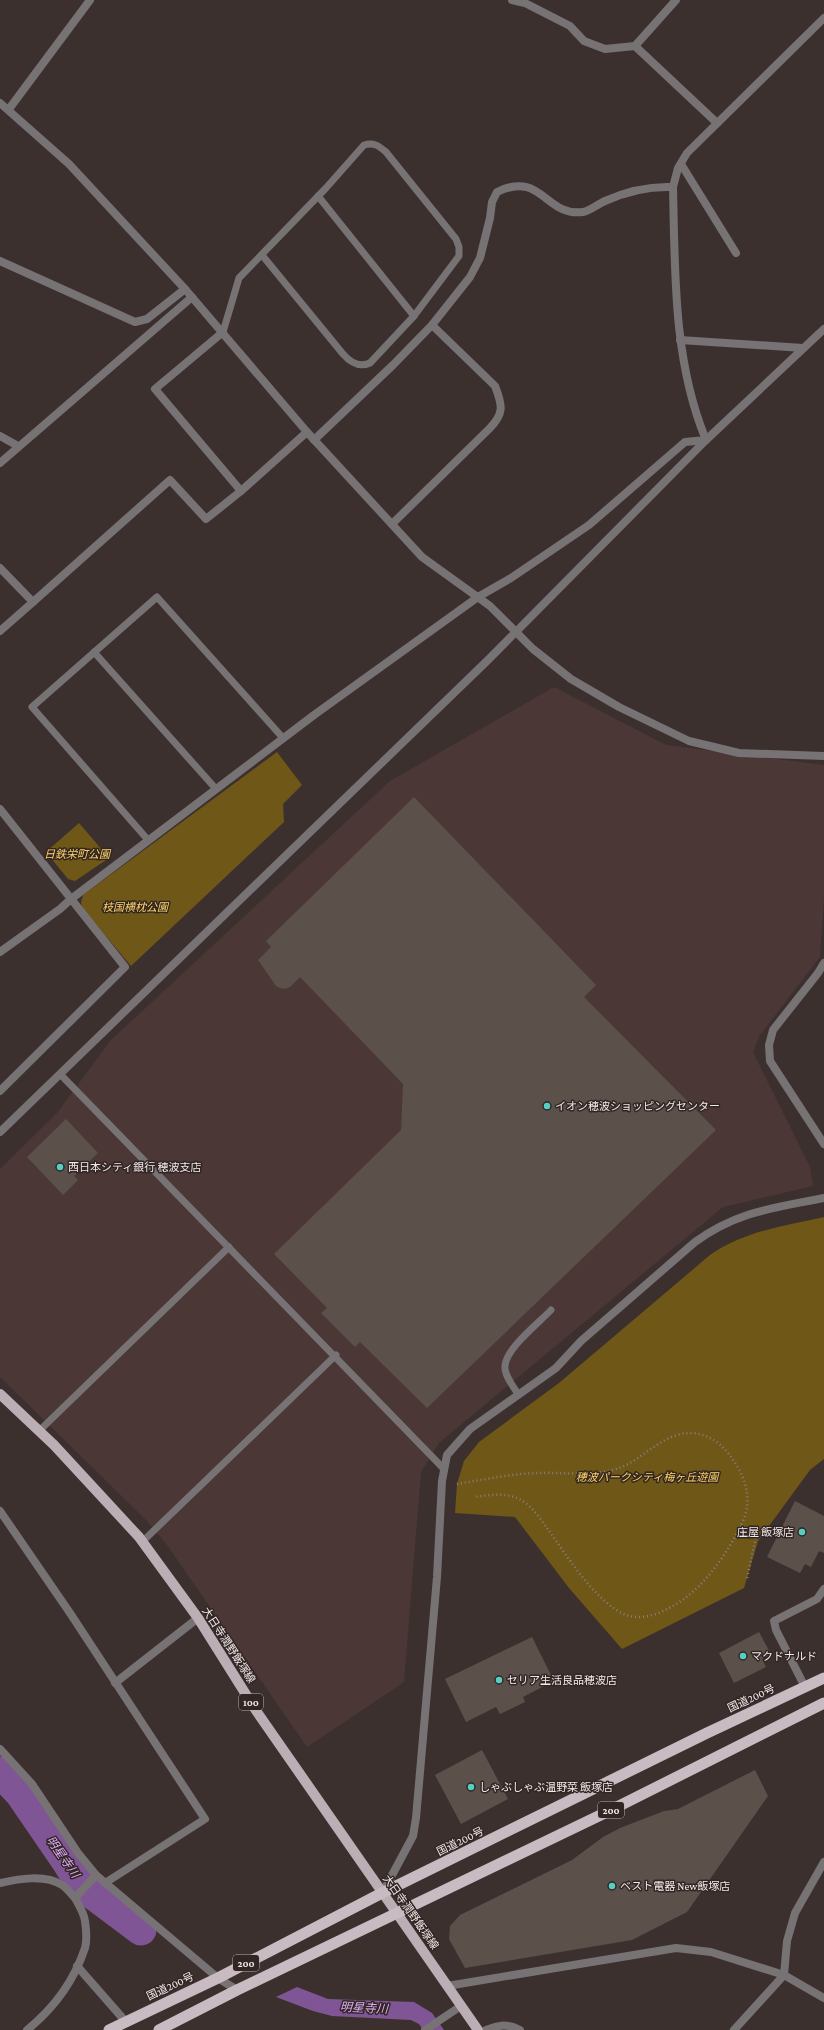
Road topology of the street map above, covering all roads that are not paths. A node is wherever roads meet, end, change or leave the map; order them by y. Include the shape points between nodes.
1 (90, 0) edge
2 (512, 0) edge
3 (676, 0) edge
4 (525, 1) edge
5 (824, 18) edge
6 (635, 46) junction
7 (0, 103) edge
8 (9, 109) junction
9 (717, 123) junction
10 (681, 164) junction
11 (673, 187) junction
12 (318, 196) junction
13 (736, 253) dead end
14 (262, 255) junction
15 (0, 261) edge
16 (185, 289) junction
17 (192, 297) junction
18 (414, 316) junction
19 (432, 325) junction
20 (824, 329) edge
21 (223, 332) junction
22 (680, 340) junction
23 (803, 348) junction
24 (307, 432) junction
25 (0, 436) edge
26 (314, 440) junction
27 (706, 440) junction
28 (18, 446) junction
29 (0, 463) edge
30 (241, 491) junction
31 (392, 524) junction
32 (0, 568) edge
33 (478, 596) junction
34 (33, 602) junction
35 (0, 631) edge
36 (94, 652) junction
37 (283, 738) junction
38 (824, 756) edge
39 (216, 790) junction
40 (0, 808) edge
41 (148, 840) junction
42 (71, 898) junction
43 (2, 948) edge
44 (824, 962) edge
45 (60, 1074) junction
46 (0, 1090) edge
47 (0, 1132) edge
48 (824, 1144) edge
49 (824, 1198) edge
50 (229, 1247) junction
51 (551, 1310) dead end
52 (336, 1355) junction
53 (0, 1394) edge
54 (518, 1394) junction
55 (40, 1431) junction
56 (444, 1469) junction
57 (0, 1511) edge
58 (142, 1542) junction
59 (824, 1589) edge
60 (198, 1618) junction
61 (824, 1678) edge
62 (115, 1683) junction
63 (805, 1687) junction
64 (824, 1702) edge
65 (0, 1749) edge
66 (824, 1862) edge
67 (93, 1878) junction
68 (105, 1883) junction
69 (0, 1884) edge
70 (382, 1893) junction
71 (78, 1895) junction
72 (397, 1914) junction
73 (77, 1966) junction
74 (784, 1975) junction
75 (218, 1978) junction
76 (447, 1986) junction
77 (237, 1990) junction
78 (824, 1998) edge
79 (461, 2006) junction
80 (126, 2022) junction
81 (26, 2030) edge
82 (109, 2030) edge
83 (159, 2030) edge
84 (425, 2030) edge
85 (478, 2030) edge
86 (486, 2030) edge
87 (520, 2030) edge
88 (734, 2030) edge

1 - 8 street
2 - 4 street
3 - 6 street
4 - 6 street via 570,26 584,41 605,49
5 - 9 street
6 - 9 street
7 - 8 street
8 - 16 street via 69,164
9 - 10 street via 687,153
10 - 11 street
10 - 13 street
11 - 19 street via 653,186 631,192 609,199 584,212 559,209 534,188 518,185 497,192 492,202 480,258 470,277
11 - 22 street
12 - 14 lane
12 - 18 lane
12 - 18 lane via 364,145 370,143 386,152 431,208 456,240 460,247 459,256
14 - 18 lane via 343,354 358,365 370,363
14 - 21 lane via 239,278
15 - 16 street via 135,322 147,319
16 - 17 street
17 - 21 street
17 - 28 street
19 - 26 street
19 - 31 street via 495,386 501,412 498,421
20 - 23 street
21 - 24 street
21 - 30 street via 156,389
22 - 23 street
22 - 27 street via 691,398
23 - 27 street
24 - 26 street
24 - 30 street
25 - 28 street
26 - 31 street
27 - 33 street via 685,442 589,525 511,578
27 - 45 street via 488,660
28 - 29 street
30 - 34 street via 206,519 170,480
31 - 33 street via 422,557
32 - 34 street
33 - 37 street
33 - 38 street via 533,649 571,679 619,707 689,741 739,753
34 - 35 street
36 - 37 lane via 157,597
36 - 39 lane
36 - 41 lane via 32,707
37 - 39 street
39 - 41 street
40 - 42 street
41 - 42 street
42 - 43 street via 60,909
42 - 46 street via 125,967
44 - 48 street via 774,1030 769,1045 770,1061
45 - 47 street
45 - 50 lane
49 - 54 street via 746,1214 710,1231 581,1341 556,1368
50 - 52 lane
50 - 55 lane
51 - 54 lane via 508,1356 505,1366 508,1378
52 - 56 lane
52 - 58 lane
53 - 55 main road, 大日寺潤野飯塚線 / 100
54 - 56 street via 470,1429 447,1455
55 - 58 main road, 大日寺潤野飯塚線 / 100
56 - 70 street via 416,1818 413,1836
57 - 62 street
58 - 60 main road, 大日寺潤野飯塚線 / 100
59 - 63 street via 817,1599 774,1621 776,1630
60 - 62 street
60 - 70 main road, 大日寺潤野飯塚線 / 100 via 257,1712
61 - 63 highway, 国道200号 / 200
62 - 68 street via 205,1819
63 - 70 highway, 国道200号 / 200
64 - 72 highway, 200 via 609,1811
65 - 67 street via 32,1784
66 - 74 street via 795,1913 787,1941
67 - 68 street
67 - 71 street
68 - 75 street
69 - 71 street via 28,1879 46,1880 62,1885
70 - 72 main road, 大日寺潤野飯塚線 / 100
70 - 75 highway, 国道200号 / 200
71 - 73 street via 85,1919 85,1947
72 - 76 main road, 大日寺潤野飯塚線 / 100
72 - 77 highway, 200
73 - 80 street
73 - 81 street via 54,2005 43,2018
74 - 76 street via 710,1952 676,1948
74 - 78 street
74 - 88 street
75 - 77 street
75 - 80 highway, 国道200号 / 200
76 - 79 main road, 大日寺潤野飯塚線 / 100
77 - 83 highway, 200
79 - 84 street
79 - 85 main road, 大日寺潤野飯塚線 / 100
80 - 82 highway, 国道200号 / 200
86 - 87 street via 502,2024

